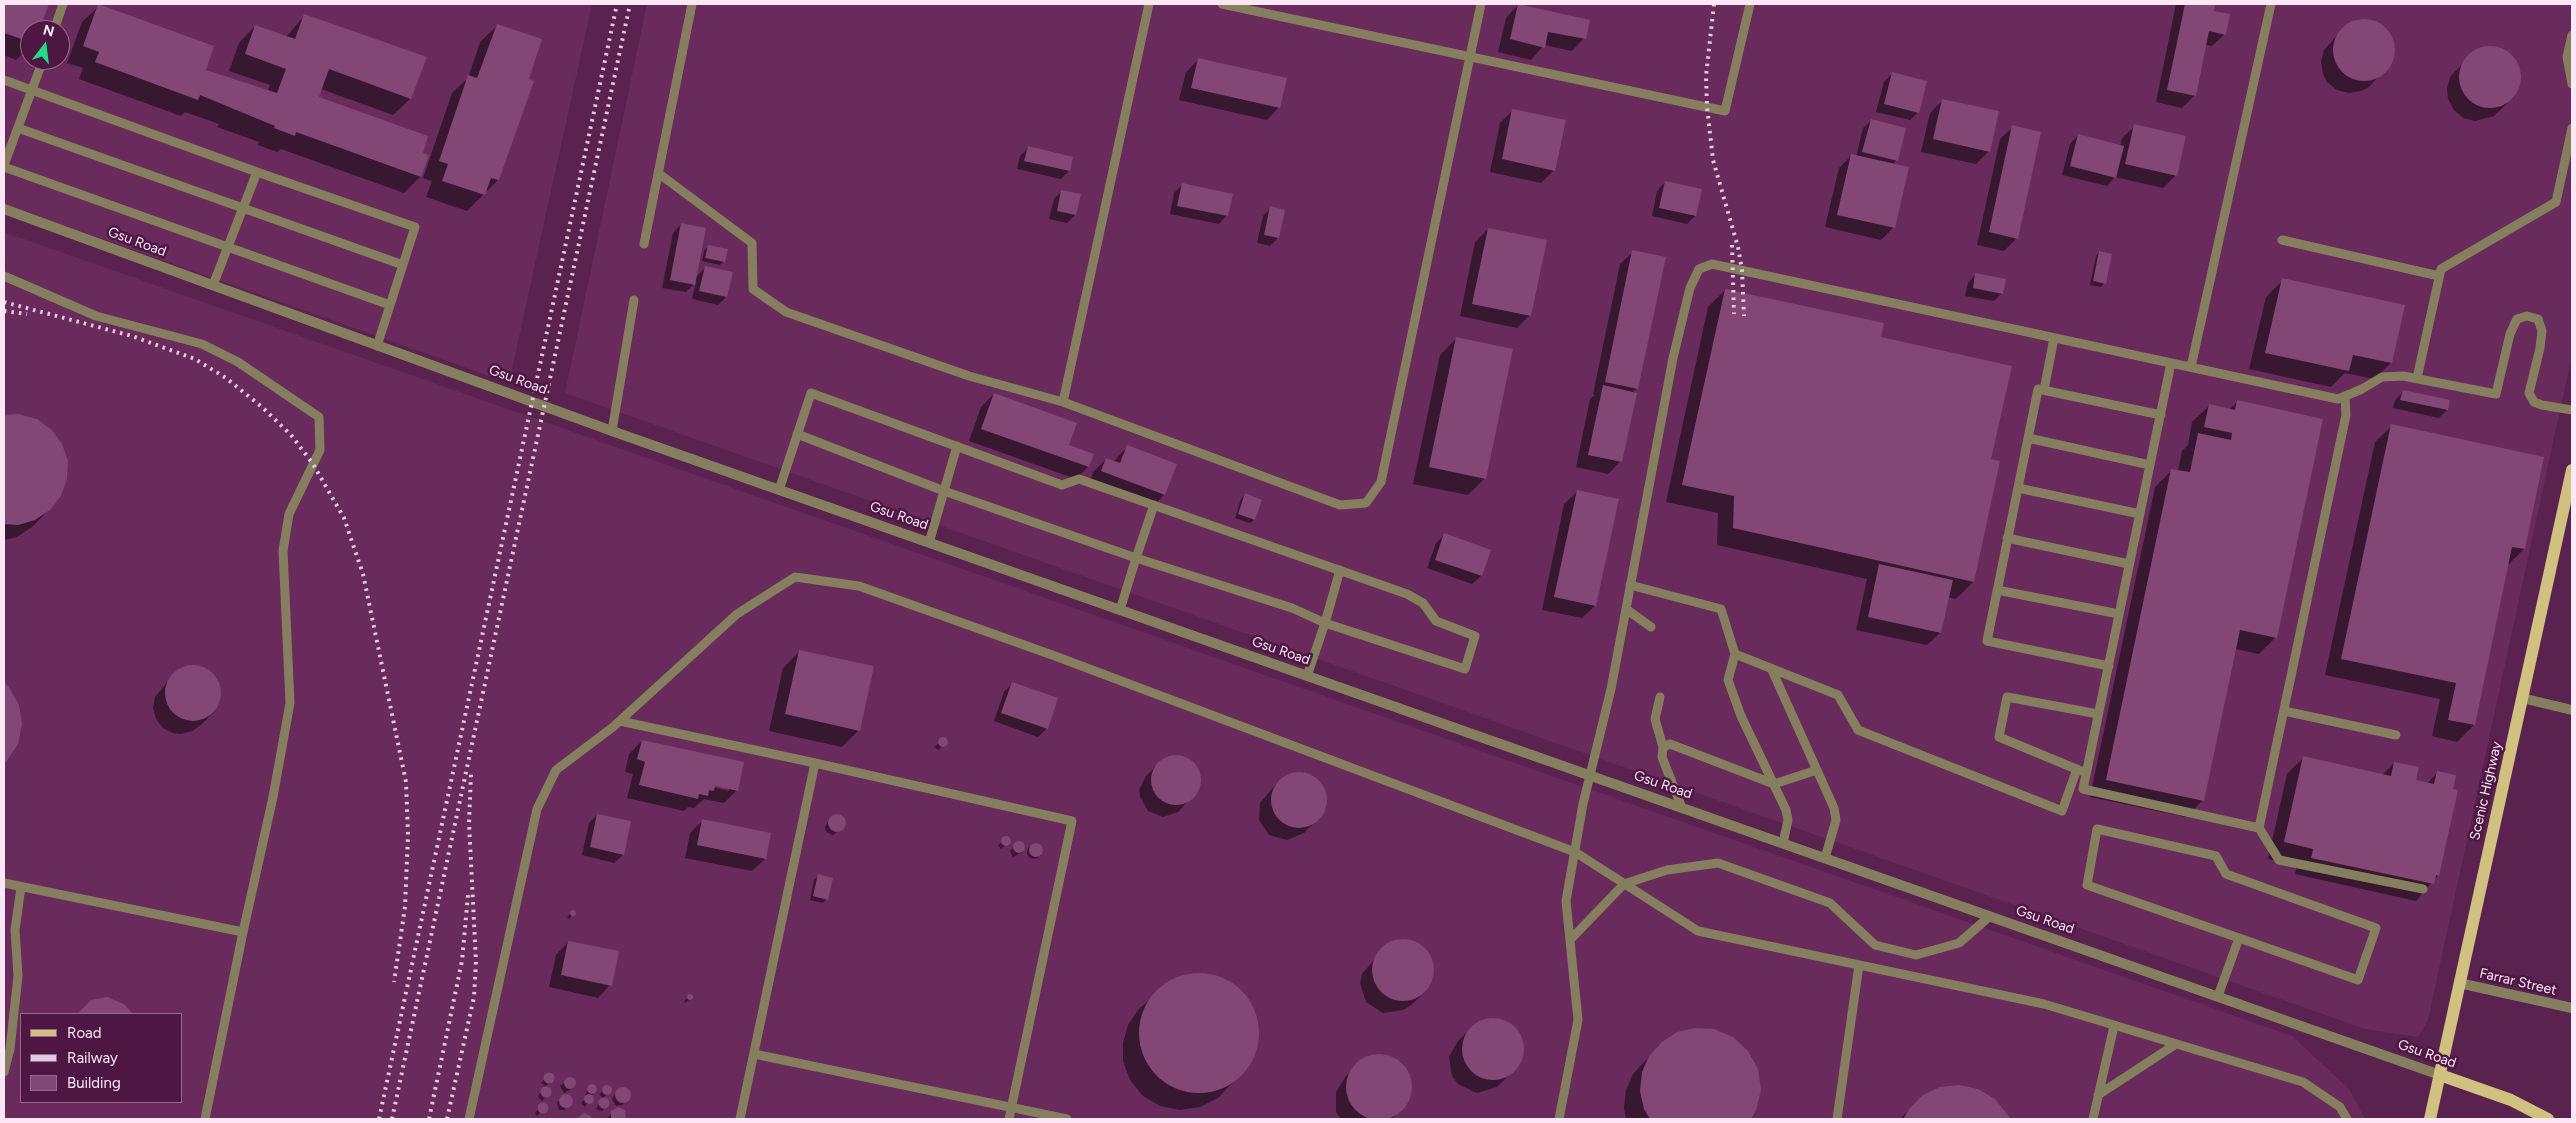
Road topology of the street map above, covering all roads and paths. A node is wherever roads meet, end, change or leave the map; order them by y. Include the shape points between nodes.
1 (63, 4) edge
2 (692, 4) edge
3 (1149, 4) edge
4 (1222, 4) edge
5 (1481, 4) edge
6 (1750, 4) edge
7 (2271, 4) edge
8 (57, 20) edge
9 (2572, 35) edge
10 (1470, 57) junction
11 (39, 70) edge
12 (4, 80) edge
13 (2572, 84) edge
14 (32, 90) junction
15 (18, 128) junction
16 (2572, 128) edge
17 (4, 166) edge
18 (257, 172) junction
19 (658, 173) junction
20 (244, 208) junction
21 (4, 209) edge
22 (2282, 240) dead end
23 (644, 244) dead end
24 (228, 247) junction
25 (403, 264) junction
26 (4, 276) edge
27 (2439, 276) junction
28 (213, 285) junction
29 (634, 300) dead end
30 (390, 305) junction
31 (2054, 338) junction
32 (377, 346) junction
33 (2171, 363) junction
34 (2191, 367) junction
35 (2417, 378) junction
36 (2044, 390) junction
37 (2345, 396) junction
38 (1063, 402) junction
39 (2572, 410) edge
40 (2160, 415) junction
41 (612, 431) junction
42 (797, 434) junction
43 (2028, 438) junction
44 (957, 446) junction
45 (2150, 465) junction
46 (2572, 470) edge
47 (2018, 488) junction
48 (779, 490) junction
49 (944, 491) junction
50 (1154, 505) junction
51 (2140, 514) junction
52 (2007, 538) junction
53 (929, 543) junction
54 (1136, 558) junction
55 (2130, 564) junction
56 (1340, 570) junction
57 (1630, 585) junction
58 (1997, 590) junction
59 (1626, 609) junction
60 (1120, 610) junction
61 (2119, 614) junction
62 (1325, 623) junction
63 (1651, 628) dead end
64 (1735, 654) junction
65 (2108, 666) junction
66 (1771, 668) junction
67 (1307, 676) junction
68 (1660, 697) dead end
69 (2522, 698) junction
70 (2572, 710) edge
71 (2284, 711) junction
72 (2098, 714) junction
73 (620, 720) junction
74 (2396, 734) dead end
75 (1663, 747) junction
76 (815, 762) junction
77 (2077, 769) junction
78 (1817, 770) junction
79 (2086, 774) junction
80 (1590, 775) junction
81 (1774, 784) junction
82 (1682, 808) junction
83 (2259, 828) junction
84 (1783, 843) junction
85 (1575, 852) junction
86 (1825, 858) junction
87 (4, 883) edge
88 (1624, 884) junction
89 (21, 887) junction
90 (2423, 889) dead end
91 (1990, 916) junction
92 (243, 932) junction
93 (2239, 938) junction
94 (1570, 940) junction
95 (1860, 965) junction
96 (2459, 982) junction
97 (2218, 996) junction
98 (2572, 1008) edge
99 (2114, 1026) junction
100 (2176, 1044) junction
101 (754, 1054) junction
102 (4, 1072) edge
103 (2440, 1075) junction
104 (2098, 1095) junction
105 (1012, 1107) junction
106 (205, 1119) edge
107 (469, 1119) edge
108 (740, 1119) edge
109 (1009, 1119) edge
110 (1067, 1119) edge
111 (1559, 1119) edge
112 (1837, 1119) edge
113 (2093, 1119) edge
114 (2347, 1119) edge
115 (2430, 1119) edge
116 (2548, 1119) edge

1 - 8 lane
2 - 19 lane
3 - 38 lane
4 - 10 lane
5 - 10 lane
6 - 10 lane via 1725,111
7 - 34 lane
9 - 13 lane via 2567,57
10 - 38 lane via 1381,482 1366,503 1340,505
11 - 14 lane
12 - 14 lane
14 - 15 lane
14 - 18 lane
15 - 17 lane
15 - 20 lane
16 - 27 lane via 2556,202 2441,269
17 - 24 lane
18 - 20 lane
18 - 25 lane via 415,227
19 - 23 lane
19 - 38 lane via 752,243 753,289 786,312 969,376
20 - 24 lane
20 - 25 lane
21 - 28 street, Gsu Road
22 - 27 lane
24 - 28 lane
24 - 30 lane
25 - 30 lane
26 - 92 lane via 96,316 202,344 238,362 319,417 320,450 289,514 282,551 290,702 274,797
27 - 35 lane
28 - 32 street, Gsu Road
29 - 41 lane
30 - 32 lane
31 - 33 lane
31 - 36 lane
31 - 57 lane via 1712,264 1699,269 1690,288 1673,358
32 - 41 street, Gsu Road
33 - 34 lane
33 - 40 lane
34 - 37 lane via 2338,399
35 - 37 lane via 2382,377
35 - 39 lane via 2496,394 2510,334 2517,319 2527,316 2538,318 2542,331 2540,348 2528,393 2534,402
36 - 40 lane
36 - 43 lane via 2038,389
37 - 71 lane via 2346,415
40 - 45 lane
41 - 48 street, Gsu Road
42 - 44 lane via 811,393
42 - 48 lane
42 - 49 lane
43 - 45 lane
43 - 47 lane
44 - 49 lane
44 - 50 lane via 1062,485 1079,479
45 - 51 lane
46 - 69 main road, Scenic Highway
47 - 51 lane
47 - 52 lane
48 - 53 street, Gsu Road
49 - 53 lane
49 - 54 lane
50 - 54 lane
50 - 56 lane
51 - 55 lane
52 - 55 lane
52 - 58 lane
53 - 60 street, Gsu Road
54 - 60 lane
54 - 62 lane via 1292,608
55 - 61 lane
56 - 62 lane
56 - 62 lane via 1407,594 1423,603 1436,621 1475,636 1465,669
57 - 59 lane
57 - 64 lane via 1721,609
58 - 61 lane
58 - 65 lane via 1987,641
59 - 63 lane
59 - 80 lane
60 - 67 street, Gsu Road
61 - 65 lane
62 - 67 lane
64 - 66 lane
64 - 81 lane via 1728,680
65 - 72 lane
66 - 77 lane via 1838,695 1858,730 2062,811
66 - 78 lane
67 - 80 street, Gsu Road
68 - 75 lane via 1655,719
69 - 70 street
69 - 96 main road, Scenic Highway
71 - 74 lane
71 - 83 lane
72 - 77 lane via 2007,697 1999,736
72 - 79 lane
73 - 76 lane
73 - 85 lane via 737,614 794,577 868,589 1056,656
73 - 107 lane via 556,770 537,809
75 - 81 lane via 1670,744
75 - 82 lane via 1662,757
76 - 101 lane
76 - 105 lane via 1072,821
77 - 79 lane
78 - 81 lane
78 - 86 lane via 1836,820
79 - 83 lane via 2083,789
80 - 82 street, Gsu Road
80 - 85 lane
81 - 84 lane via 1788,820
82 - 84 street, Gsu Road
83 - 90 lane via 2279,860
84 - 86 street, Gsu Road
85 - 88 lane
85 - 94 lane via 1566,901
86 - 91 street, Gsu Road
87 - 89 lane
88 - 91 lane via 1667,870 1718,863 1830,903 1875,944 1916,955 1959,943
88 - 94 lane
88 - 95 lane via 1698,931
89 - 92 lane
89 - 102 lane via 15,930 18,976 10,1049
91 - 97 street, Gsu Road
92 - 106 lane
93 - 93 lane via 2358,980 2376,928 2226,874 2216,856 2098,830 2087,884
93 - 97 lane
94 - 111 lane via 1578,1020
95 - 99 lane via 2044,1004
95 - 112 lane
96 - 98 street, Farrar Street
96 - 103 main road, Scenic Highway
97 - 103 street, Gsu Road
99 - 100 lane
99 - 104 lane
100 - 104 lane
100 - 114 lane via 2303,1082 2340,1107
101 - 105 lane
101 - 108 lane
103 - 115 main road, Scenic Highway
103 - 116 main road, Gsu Road via 2511,1100
104 - 113 lane
105 - 109 lane
105 - 110 lane

